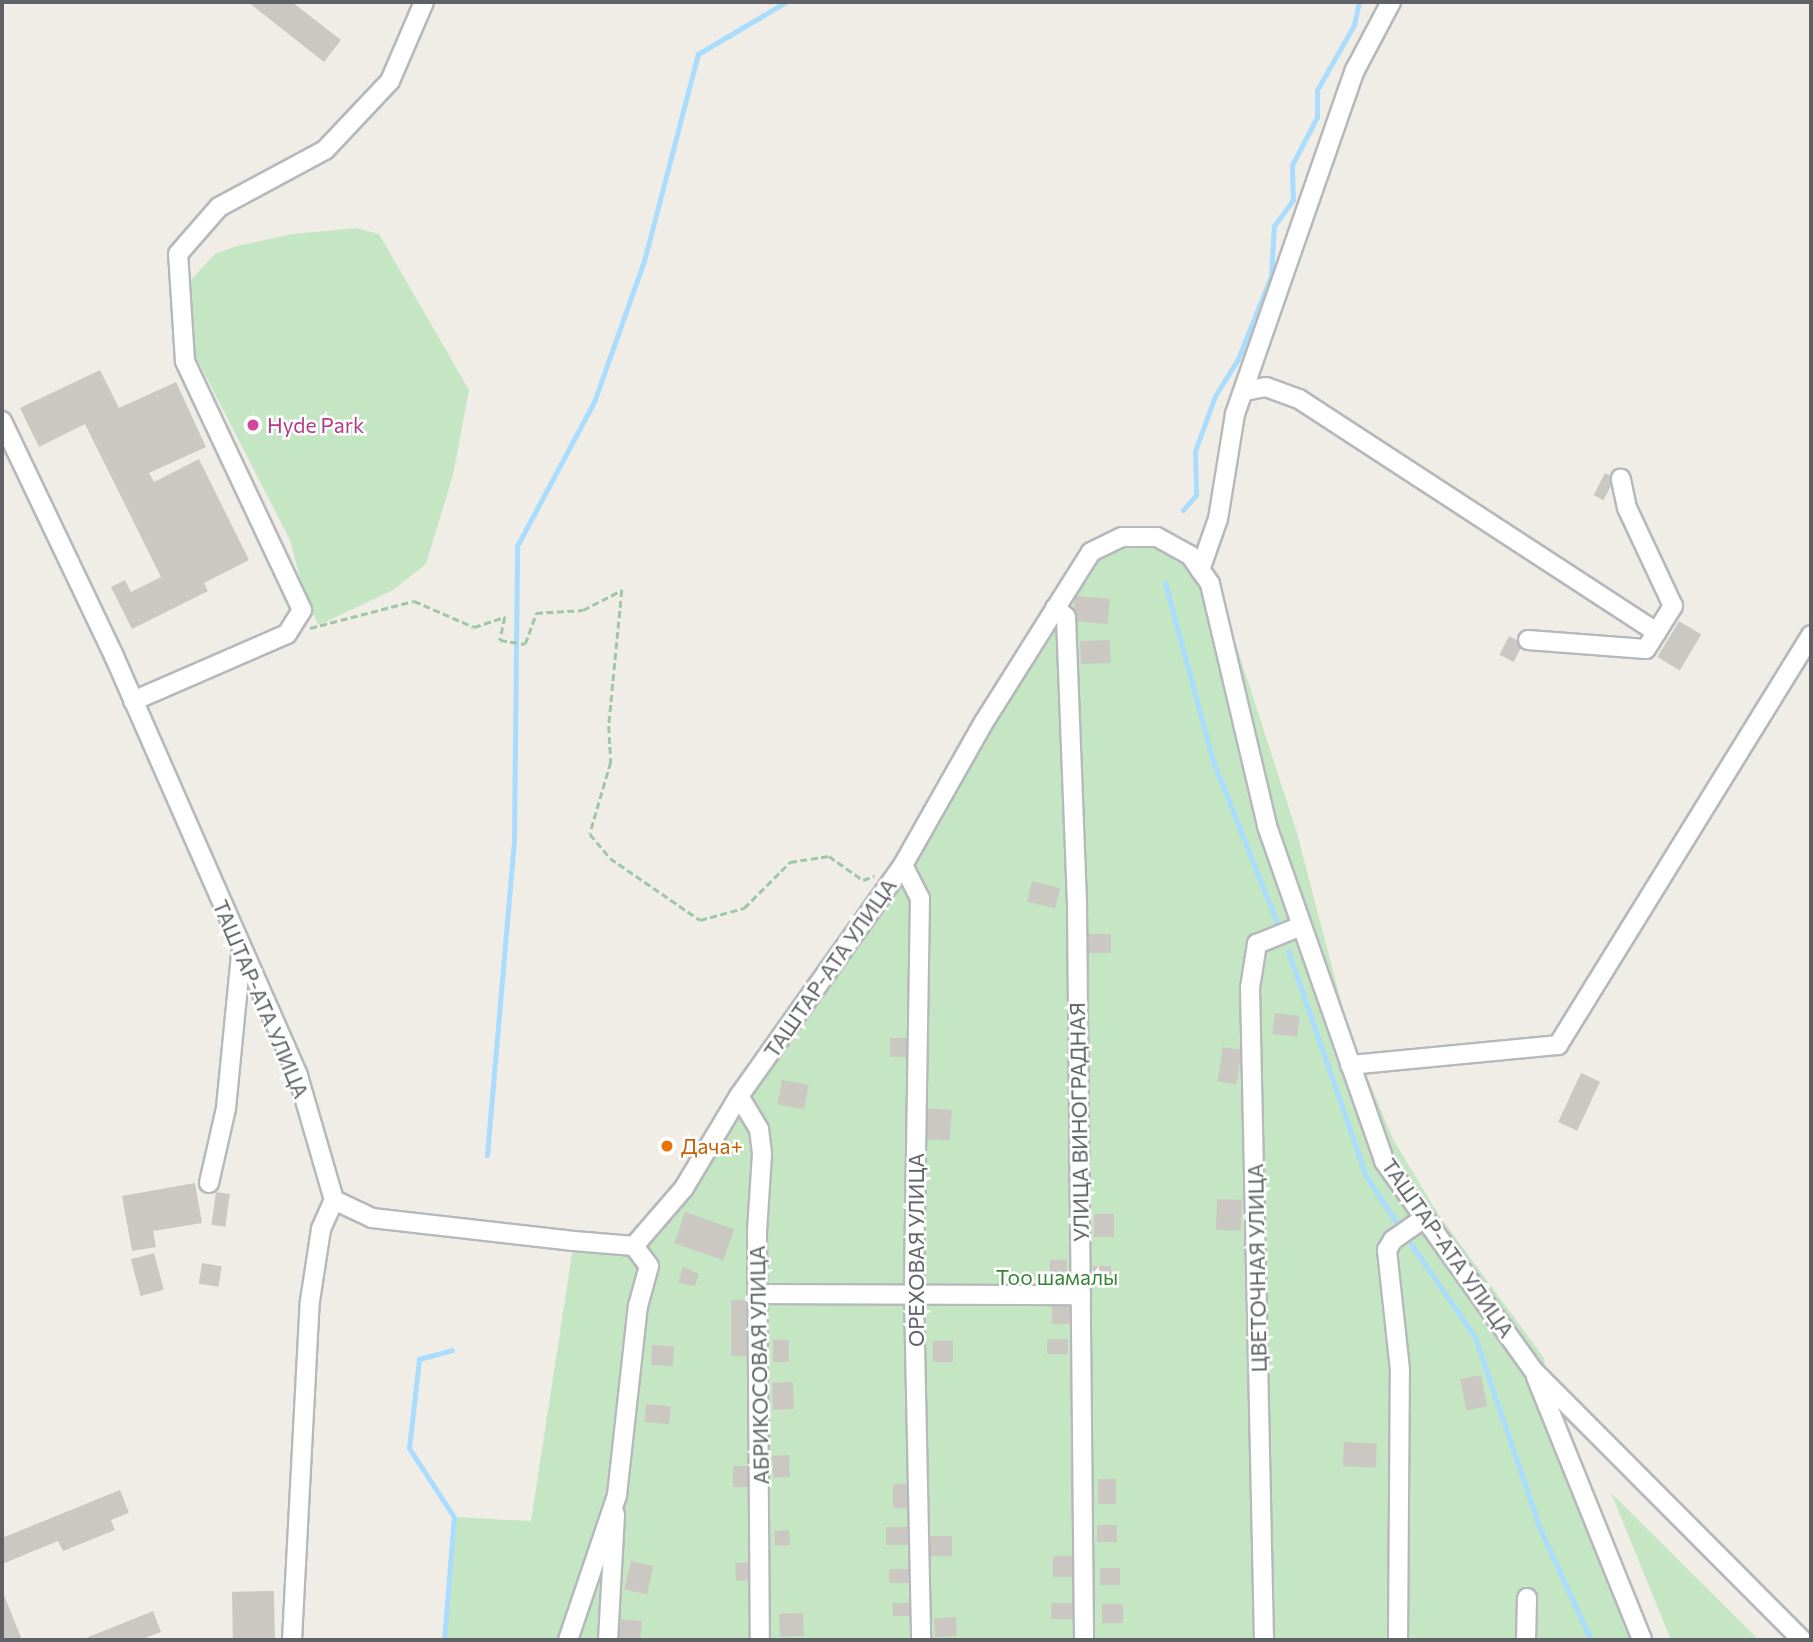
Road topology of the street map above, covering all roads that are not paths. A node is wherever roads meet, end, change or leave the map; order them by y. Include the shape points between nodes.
1 (425, 2) edge
2 (1391, 2) edge
3 (1245, 391) junction
4 (2, 421) edge
5 (1621, 479) dead end
6 (1200, 570) junction
7 (1055, 608) junction
8 (1657, 632) junction
9 (1811, 635) edge
10 (1528, 640) dead end
11 (133, 701) junction
12 (903, 864) junction
13 (1301, 926) junction
14 (241, 951) junction
15 (1350, 1065) junction
16 (739, 1096) junction
17 (209, 1183) dead end
18 (334, 1200) junction
19 (1425, 1217) junction
20 (634, 1246) junction
21 (761, 1294) junction
22 (1081, 1295) junction
23 (914, 1297) junction
24 (1534, 1371) junction
25 (617, 1495) junction
26 (1527, 1598) dead end
27 (292, 1640) edge
28 (568, 1640) edge
29 (608, 1640) edge
30 (760, 1640) edge
31 (921, 1640) edge
32 (1084, 1640) edge
33 (1264, 1640) edge
34 (1398, 1640) edge
35 (1526, 1640) edge
36 (1642, 1640) edge
37 (1802, 1640) edge

1 - 11 street via 390,80 324,150 219,206 178,254 185,361 302,610 287,634
2 - 3 street via 1355,70
3 - 6 street via 1235,414 1218,519
3 - 8 street via 1266,387 1299,399
4 - 11 street, ТАШТАР-АТА УЛИЦА
5 - 8 street via 1627,508 1673,606
6 - 7 street, ТАШТАР-АТА УЛИЦА via 1190,555 1157,537 1122,537 1091,552
6 - 13 street, ТАШТАР-АТА УЛИЦА via 1210,584 1267,826
7 - 12 street, ТАШТАР-АТА УЛИЦА
7 - 22 street, УЛИЦА ВИНОГРАДНАЯ via 1066,617 1077,908
8 - 10 street via 1646,649
9 - 15 street via 1558,1045
11 - 14 street, ТАШТАР-АТА УЛИЦА
12 - 16 street, ТАШТАР-АТА УЛИЦА
12 - 23 street, ОРЕХОВАЯ УЛИЦА via 920,898
13 - 15 street, ТАШТАР-АТА УЛИЦА
13 - 33 street, ЦВЕТОЧНАЯ УЛИЦА via 1257,944 1250,988
14 - 17 street via 226,1108
14 - 18 street, ТАШТАР-АТА УЛИЦА via 298,1076
15 - 19 street, ТАШТАР-АТА УЛИЦА via 1384,1161
16 - 20 street, ТАШТАР-АТА УЛИЦА via 684,1188
16 - 21 street, АБРИКОСОВАЯ УЛИЦА via 759,1129
18 - 20 street via 372,1218
18 - 27 street via 321,1228 310,1301
19 - 24 street, ТАШТАР-АТА УЛИЦА
19 - 34 street via 1393,1240 1387,1250 1400,1370
20 - 25 street via 649,1266 638,1306
21 - 23 street
21 - 30 street, АБРИКОСОВАЯ УЛИЦА
22 - 23 street
22 - 32 street, УЛИЦА ВИНОГРАДНАЯ
23 - 31 street, ОРЕХОВАЯ УЛИЦА
24 - 36 street
24 - 37 street
25 - 28 street
25 - 29 street
26 - 35 street

